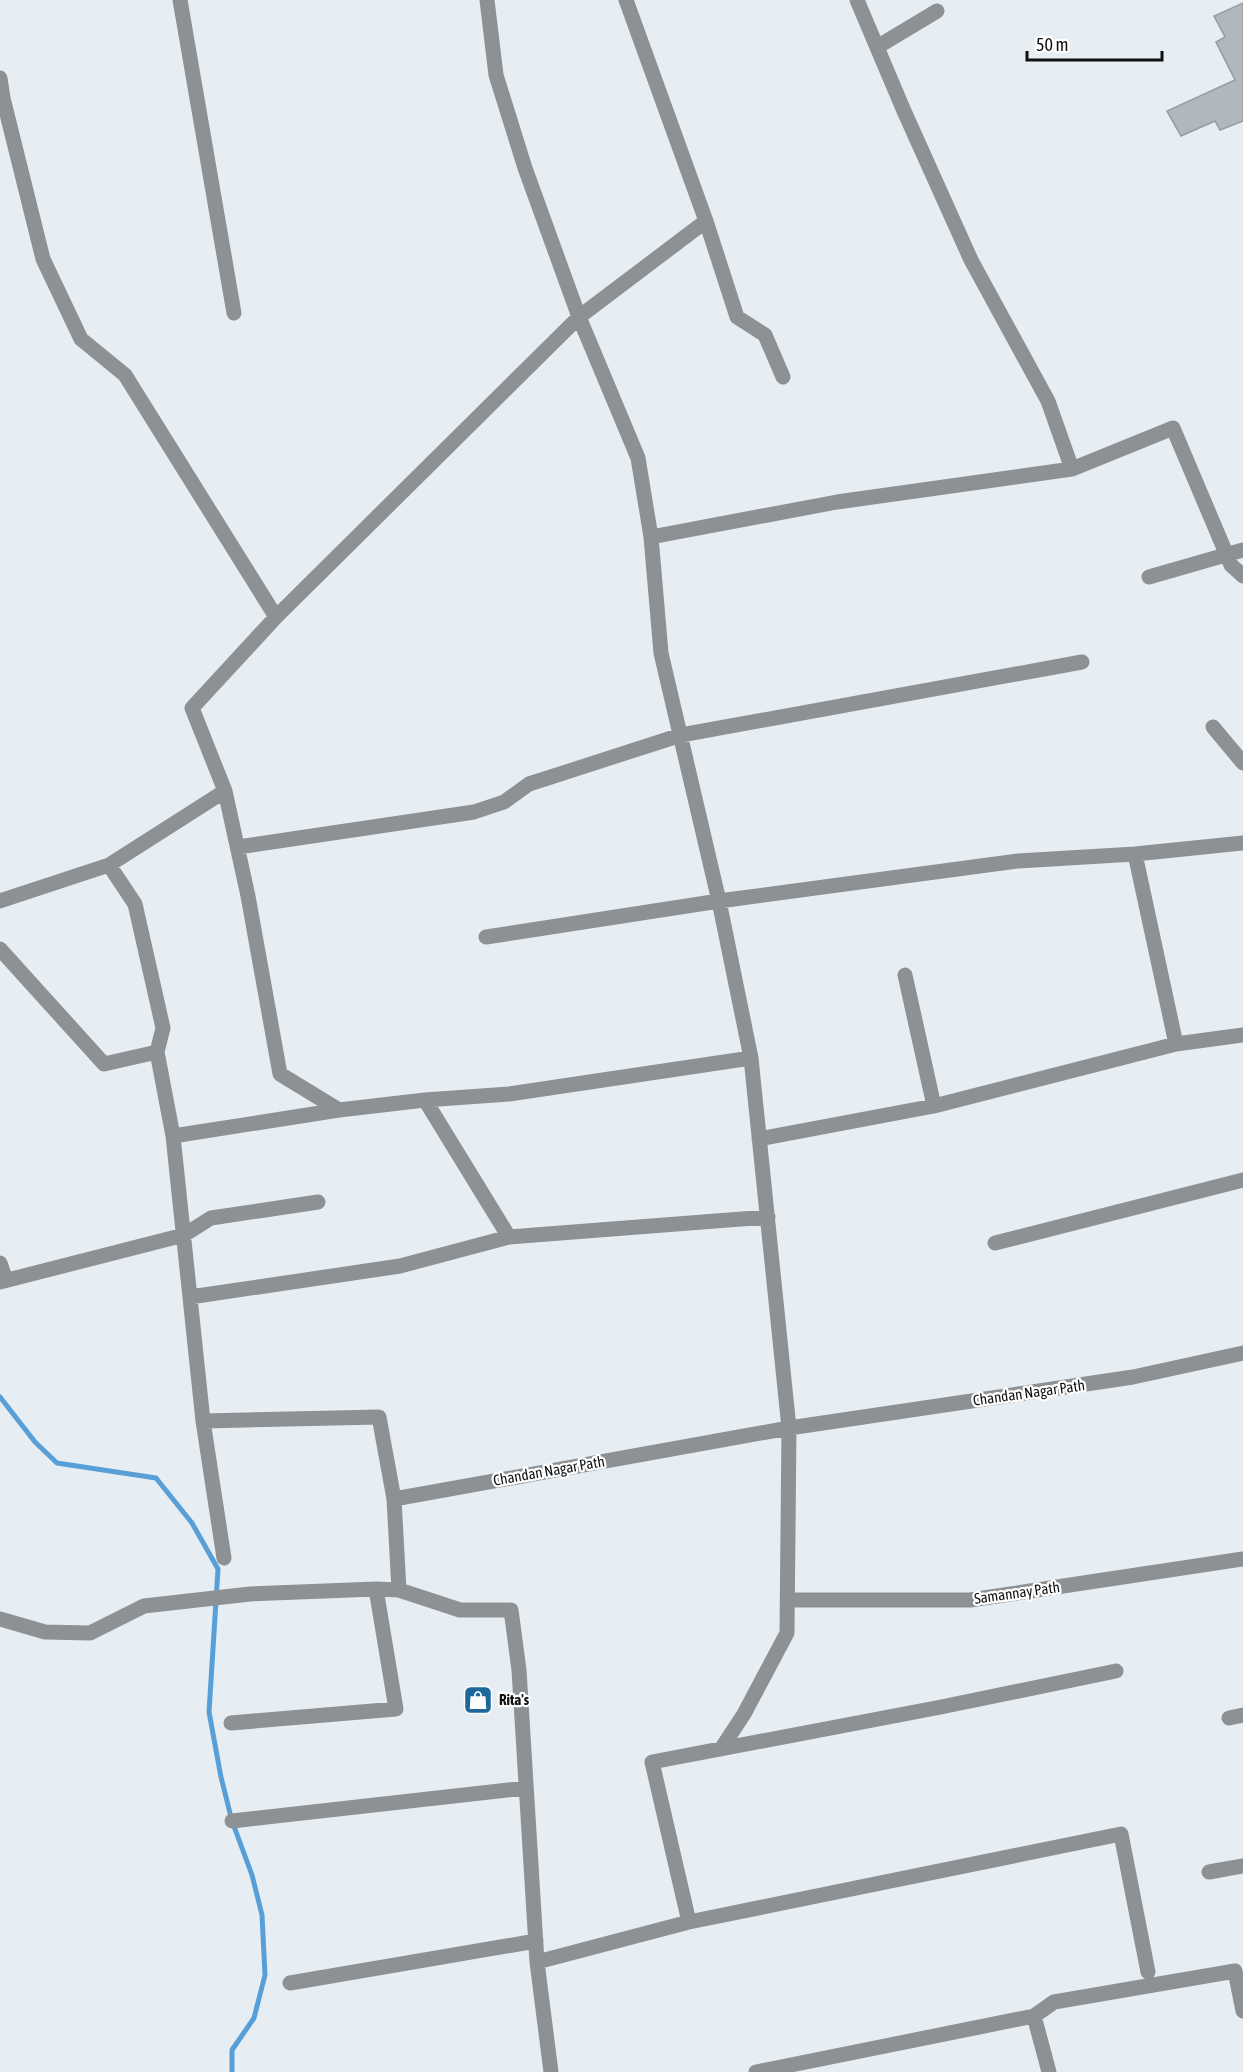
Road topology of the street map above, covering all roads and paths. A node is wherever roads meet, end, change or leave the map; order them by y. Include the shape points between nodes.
1 (180, 0) edge
2 (487, 0) edge
3 (626, 0) edge
4 (857, 0) edge
5 (937, 11) dead end
6 (877, 47) junction
7 (0, 78) edge
8 (706, 221) junction
9 (234, 313) dead end
10 (579, 317) junction
11 (783, 377) dead end
12 (1072, 469) junction
13 (651, 537) junction
14 (1243, 550) edge
15 (1227, 556) junction
16 (1243, 576) edge
17 (1149, 577) dead end
18 (276, 616) junction
19 (1082, 662) dead end
20 (1213, 727) dead end
21 (681, 735) junction
22 (1243, 763) edge
23 (225, 791) junction
24 (1243, 843) edge
25 (238, 848) junction
26 (1135, 854) junction
27 (109, 865) junction
28 (0, 901) edge
29 (719, 901) junction
30 (486, 937) dead end
31 (0, 948) edge
32 (905, 975) dead end
33 (1243, 1035) edge
34 (1176, 1044) junction
35 (157, 1052) junction
36 (751, 1058) junction
37 (426, 1100) junction
38 (934, 1106) junction
39 (339, 1110) junction
40 (173, 1136) junction
41 (759, 1140) junction
42 (1243, 1180) edge
43 (318, 1202) dead end
44 (768, 1217) junction
45 (184, 1234) junction
46 (509, 1237) junction
47 (994, 1244) dead end
48 (0, 1263) edge
49 (3, 1281) edge
50 (190, 1297) junction
51 (1243, 1353) edge
52 (203, 1421) junction
53 (789, 1428) junction
54 (394, 1499) junction
55 (224, 1558) dead end
56 (1243, 1559) edge
57 (376, 1589) junction
58 (399, 1590) junction
59 (788, 1600) junction
60 (0, 1619) edge
61 (1116, 1671) dead end
62 (231, 1723) dead end
63 (721, 1749) junction
64 (526, 1788) junction
65 (232, 1821) dead end
66 (1243, 1866) edge
67 (1209, 1872) dead end
68 (689, 1923) junction
69 (536, 1941) junction
70 (537, 1962) junction
71 (1148, 1972) dead end
72 (290, 1983) dead end
73 (1243, 2011) edge
74 (1034, 2016) junction
75 (551, 2072) edge
76 (756, 2072) edge
77 (1049, 2072) edge

1 - 9 street
2 - 10 street via 496,75
3 - 8 street
4 - 6 street
5 - 6 street
6 - 12 street via 971,260 1048,401
7 - 18 street via 43,258 81,339 125,375
8 - 10 street
8 - 11 street via 737,317 765,335
10 - 13 street via 638,458
10 - 18 street
12 - 13 street via 837,502
12 - 15 street via 1173,428
13 - 21 street via 661,653
14 - 15 street
15 - 16 street
15 - 17 street
18 - 23 street via 192,708
19 - 21 street
20 - 22 street
21 - 25 street via 529,784 504,802 474,812
21 - 29 street
23 - 25 street
23 - 27 street
24 - 26 street
25 - 39 street via 280,1074
26 - 29 street via 1018,861
26 - 34 street
27 - 28 street
27 - 35 street via 135,904 163,1029
29 - 30 street
29 - 36 street
31 - 35 street via 104,1064
32 - 38 street
33 - 34 street
34 - 38 street
35 - 40 street
36 - 37 street via 509,1094
36 - 41 street
37 - 39 street
37 - 46 street
38 - 41 street
39 - 40 street
40 - 45 street
41 - 44 street
42 - 47 street
43 - 45 street via 211,1218
44 - 46 street
44 - 53 street
45 - 49 street
45 - 50 street
46 - 50 street via 400,1266
48 - 49 street
50 - 52 street
51 - 53 street, Chandan Nagar Path via 1133,1377
52 - 54 street via 379,1417
52 - 55 street
53 - 54 street, Chandan Nagar Path
53 - 59 street
54 - 58 street
56 - 59 street, Samannay Path via 970,1600
57 - 58 street
57 - 60 street via 250,1594 144,1606 90,1633 45,1632
57 - 62 street via 396,1709
58 - 64 street via 460,1610 511,1610
59 - 63 street via 787,1633
61 - 63 street
63 - 68 street via 651,1762
64 - 65 street
64 - 69 street
66 - 67 street
68 - 70 street
68 - 71 street via 1121,1834
69 - 70 street
69 - 72 street
70 - 75 street
73 - 74 street via 1235,1971 1054,2002
74 - 76 street
74 - 77 street

